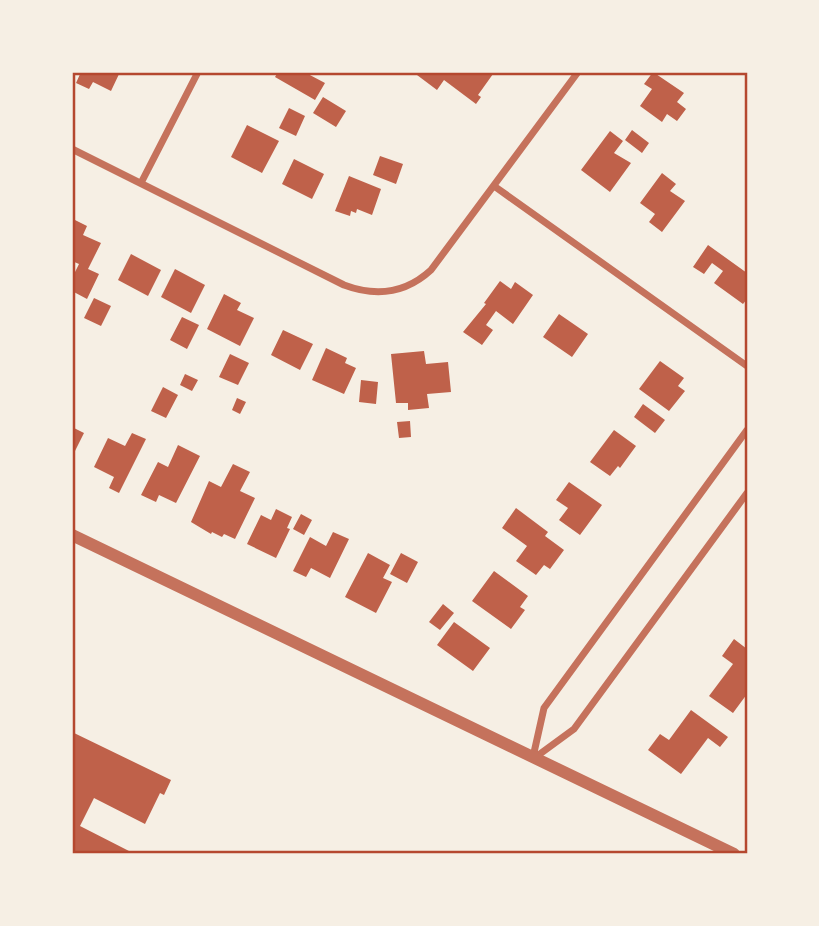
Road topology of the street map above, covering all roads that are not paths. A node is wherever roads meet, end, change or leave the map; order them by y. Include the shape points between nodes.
1 (198, 72) edge
2 (578, 72) edge
3 (72, 149) edge
4 (141, 183) junction
5 (494, 186) junction
6 (747, 366) edge
7 (747, 430) edge
8 (747, 493) edge
9 (72, 535) edge
10 (533, 759) junction
11 (734, 854) edge

1 - 4 street
2 - 5 street
3 - 4 street
4 - 5 street via 344,285 375,292 395,290 423,277
5 - 6 street
7 - 10 street via 544,708
8 - 10 street via 574,729
9 - 10 street
10 - 11 street

